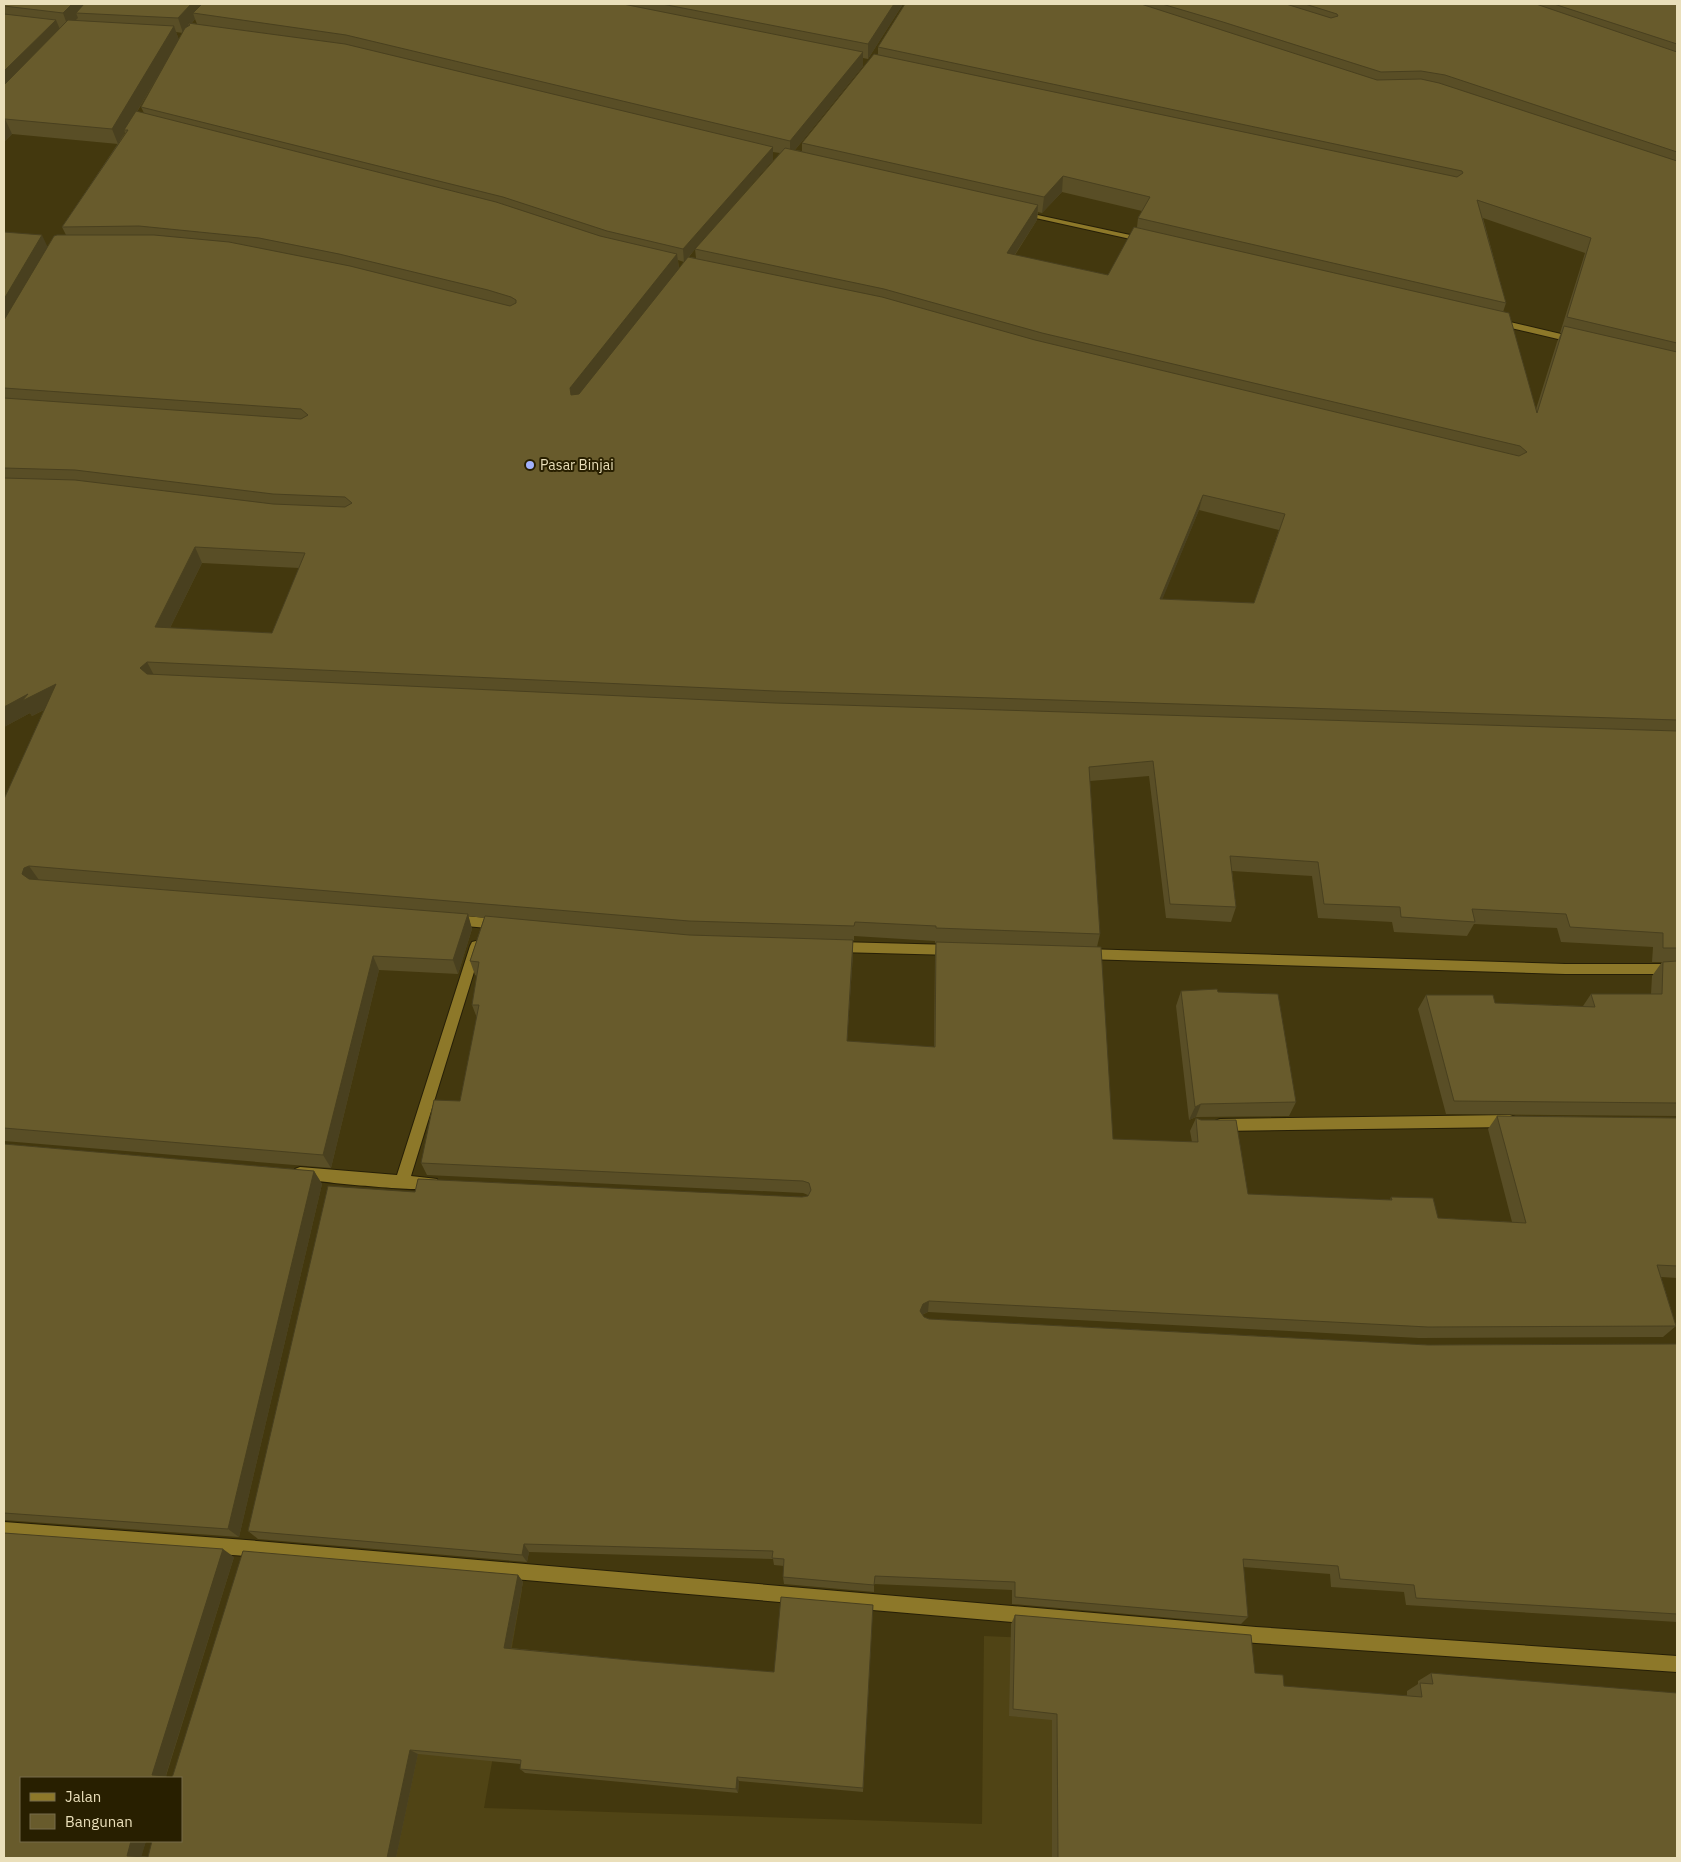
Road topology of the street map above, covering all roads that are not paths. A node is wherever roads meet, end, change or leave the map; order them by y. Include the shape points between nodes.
1 (1015, 211) edge
2 (1150, 242) edge
3 (1488, 320) edge
4 (1583, 342) edge
5 (444, 920) edge
6 (483, 923) junction
7 (513, 926) edge
8 (820, 946) edge
9 (969, 951) edge
10 (1068, 954) edge
11 (1677, 969) edge
12 (1521, 1121) edge
13 (1206, 1125) edge
14 (282, 1172) edge
15 (332, 1176) junction
16 (402, 1182) junction
17 (451, 1184) edge
18 (328, 1195) edge
19 (4, 1530) edge
20 (247, 1543) junction
21 (240, 1566) edge
22 (1677, 1664) edge

1 - 2 street
3 - 4 street
5 - 6 street
6 - 7 street
6 - 16 street
8 - 9 street
10 - 11 street via 1555,969
12 - 13 street
14 - 15 street
15 - 16 street
15 - 18 street
16 - 17 street
19 - 20 street
20 - 21 street
20 - 22 street via 1256,1636

